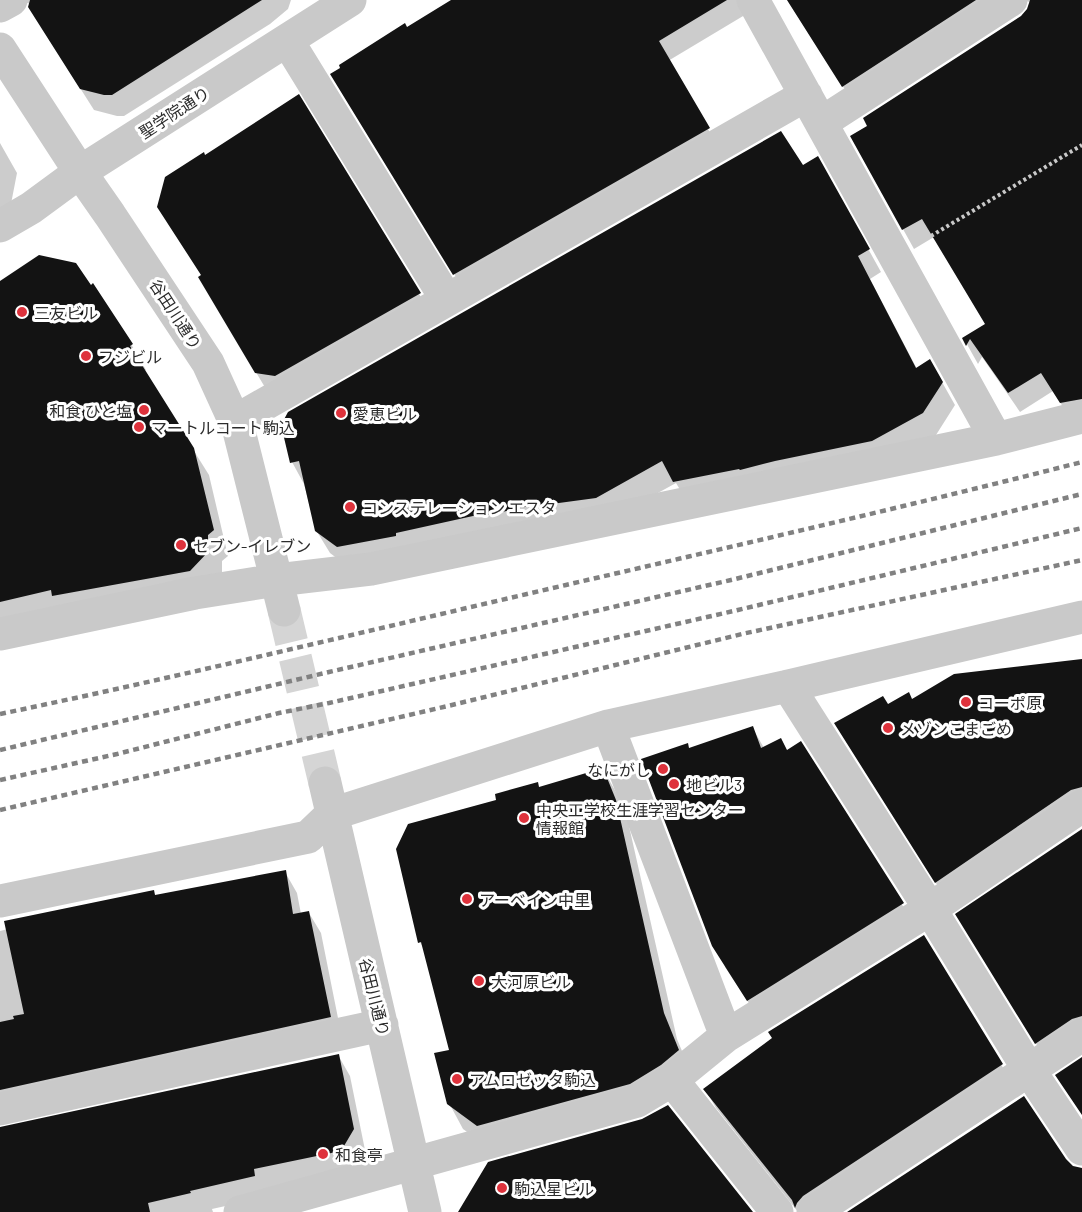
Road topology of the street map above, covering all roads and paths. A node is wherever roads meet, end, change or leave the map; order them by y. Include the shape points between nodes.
1 (11, 0) edge
2 (350, 0) edge
3 (753, 0) edge
4 (1011, 0) edge
5 (0, 6) edge
6 (287, 40) junction
7 (0, 49) edge
8 (806, 95) junction
9 (821, 123) junction
10 (1082, 145) edge
11 (80, 172) junction
12 (0, 226) edge
13 (896, 258) junction
14 (447, 300) junction
15 (1082, 417) edge
16 (235, 421) junction
17 (996, 439) junction
18 (280, 595) junction
19 (1082, 617) edge
20 (0, 634) edge
21 (788, 686) junction
22 (608, 726) junction
23 (325, 783) tunnel mouth
24 (1082, 806) edge
25 (332, 814) junction
26 (0, 901) edge
27 (930, 909) junction
28 (382, 1025) junction
29 (1082, 1035) edge
30 (726, 1036) junction
31 (1029, 1070) junction
32 (672, 1080) junction
33 (0, 1109) edge
34 (1082, 1149) edge
35 (413, 1163) junction
36 (240, 1212) edge
37 (424, 1212) edge
38 (777, 1212) edge
39 (813, 1212) edge

1 - 5 street
2 - 6 street, 聖学院通り
3 - 8 street
4 - 9 street
6 - 11 street, 聖学院通り
6 - 14 street
7 - 11 street, 谷田川通り
8 - 9 street
8 - 14 street
9 - 13 street
10 - 13 path
11 - 12 street, 聖学院通り
11 - 16 street, 谷田川通り via 208,363
13 - 17 street
14 - 16 street
15 - 17 street
16 - 18 street, 谷田川通り
17 - 18 street via 371,569
18 - 20 street via 195,593
19 - 21 street
21 - 22 street
21 - 27 street
22 - 25 street
22 - 30 street
23 - 25 street, 谷田川通り
24 - 27 street
25 - 26 street via 308,837
25 - 28 street, 谷田川通り
27 - 30 street
27 - 31 street
28 - 33 street
28 - 35 street, 谷田川通り
29 - 31 street
30 - 32 street
31 - 34 street
31 - 39 street
32 - 35 street via 637,1101
32 - 38 street
35 - 36 street
35 - 37 street, 谷田川通り

